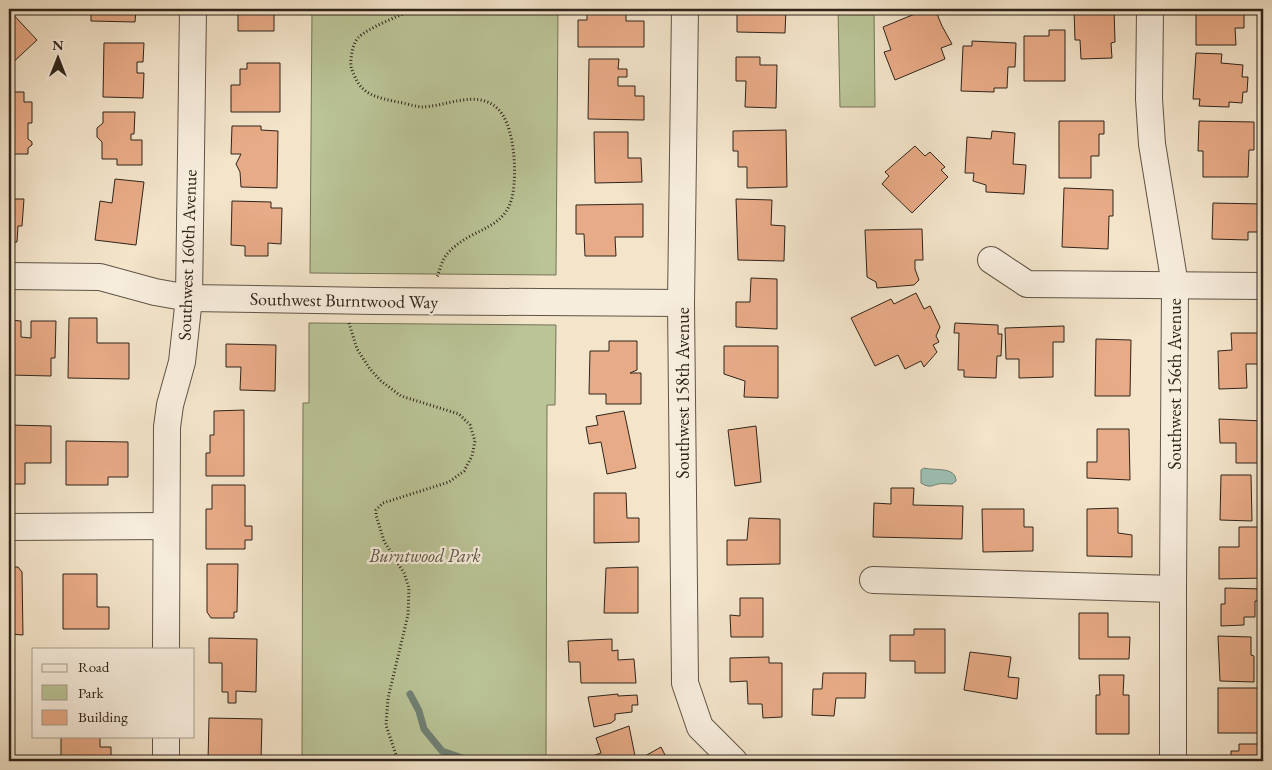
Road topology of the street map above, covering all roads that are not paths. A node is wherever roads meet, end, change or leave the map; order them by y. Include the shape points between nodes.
1 (193, 9) edge
2 (685, 9) edge
3 (1150, 9) edge
4 (991, 260) dead end
5 (9, 276) edge
6 (1175, 285) junction
7 (1263, 286) edge
8 (189, 298) junction
9 (682, 303) junction
10 (166, 526) junction
11 (9, 527) edge
12 (873, 580) dead end
13 (1173, 589) junction
14 (166, 648) edge
15 (166, 738) edge
16 (166, 761) edge
17 (734, 761) edge
18 (1174, 761) edge

1 - 8 street, Southwest 160th Avenue
2 - 9 street, Southwest 158th Avenue
3 - 6 street, Southwest 156th Avenue via 1152,144
4 - 6 street via 1027,284
5 - 8 street, Southwest Burntwood Way via 100,277
6 - 7 street
6 - 13 street, Southwest 156th Avenue
8 - 9 street, Southwest Burntwood Way
8 - 10 street, Southwest 160th Avenue via 182,362 167,428
9 - 17 street, Southwest 158th Avenue via 684,684 700,728
10 - 11 street
10 - 14 street, Southwest 160th Avenue
12 - 13 street
13 - 18 street, Southwest 156th Avenue
15 - 16 street

